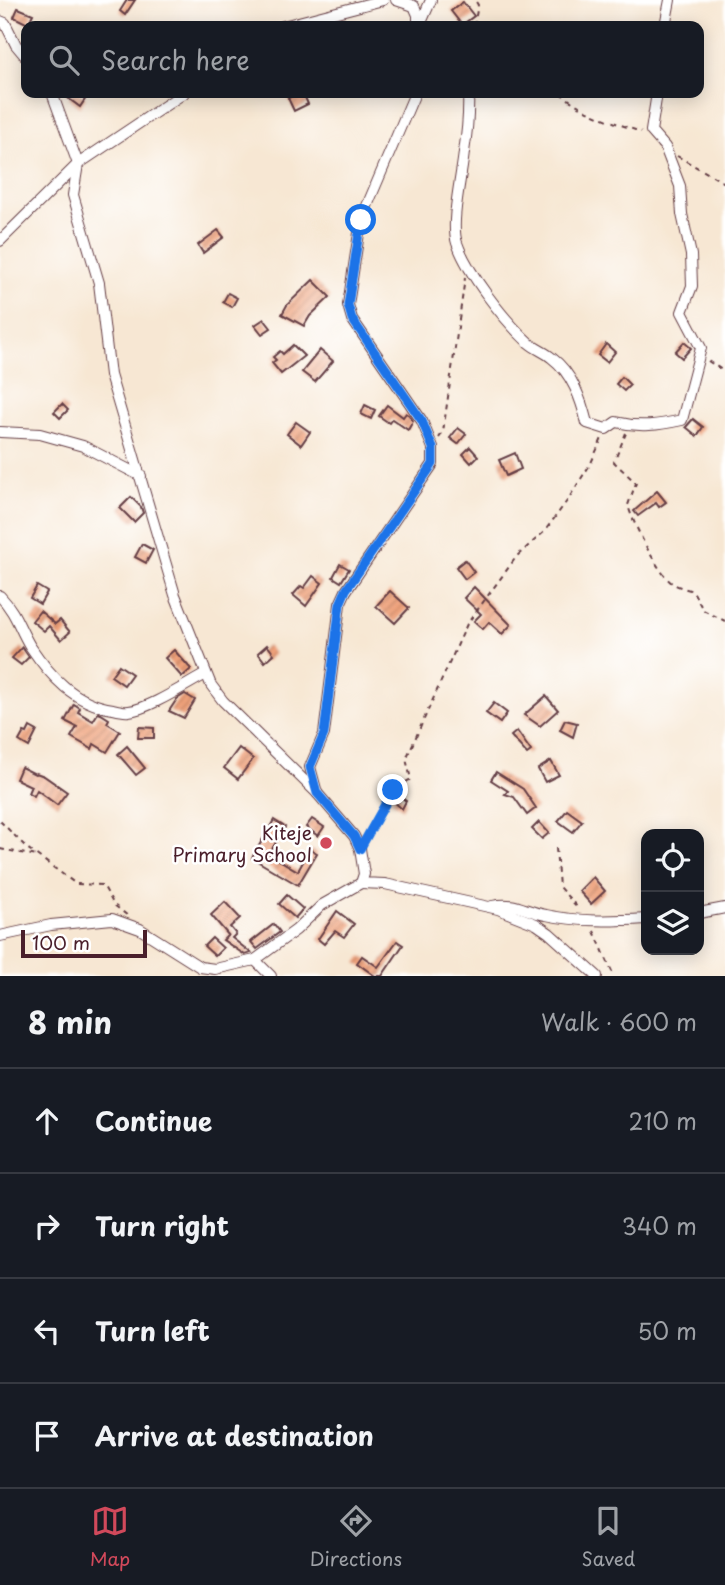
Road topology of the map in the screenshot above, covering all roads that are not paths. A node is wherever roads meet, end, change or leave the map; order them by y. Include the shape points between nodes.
1 (383, 0) edge
2 (396, 0) edge
3 (431, 0) edge
4 (670, 0) edge
5 (0, 21) edge
6 (302, 21) edge
7 (419, 21) edge
8 (421, 21) edge
9 (666, 21) edge
10 (21, 51) edge
11 (54, 98) edge
12 (177, 98) edge
13 (413, 98) edge
14 (468, 98) edge
15 (656, 98) edge
16 (78, 164) junction
17 (0, 241) edge
18 (0, 432) edge
19 (141, 476) junction
20 (0, 596) edge
21 (206, 674) junction
22 (317, 793) junction
23 (361, 883) junction
24 (488, 907) junction
25 (725, 908) edge
26 (704, 912) edge
27 (641, 919) edge
28 (0, 936) edge
29 (255, 960) junction
30 (235, 965) junction
31 (228, 976) edge
32 (271, 976) edge
33 (597, 976) edge

1 - 6 street
2 - 7 street via 414,6
3 - 8 street
4 - 9 street
5 - 10 street
11 - 16 street
12 - 16 street
13 - 22 street via 361,220 348,305 352,319 422,421 433,448 433,464 340,604 324,734 310,767
14 - 15 street via 456,240 481,286 530,344 553,359 569,378 586,423 606,429 616,422 659,425 682,419 701,348 682,312 692,286 691,255 680,186 665,147 651,131
16 - 17 street
16 - 19 street via 73,195 99,283 110,374
18 - 19 street via 40,434 83,446
19 - 21 street via 175,595
20 - 21 street via 56,680 101,708 129,711
21 - 22 street via 223,701
22 - 23 street via 354,836 364,874
23 - 24 street
23 - 29 street via 322,905
24 - 27 street via 507,903 567,918
24 - 33 street via 536,924
25 - 26 street
28 - 30 street via 111,919 131,925 200,967
29 - 30 street
29 - 32 street
30 - 31 street

